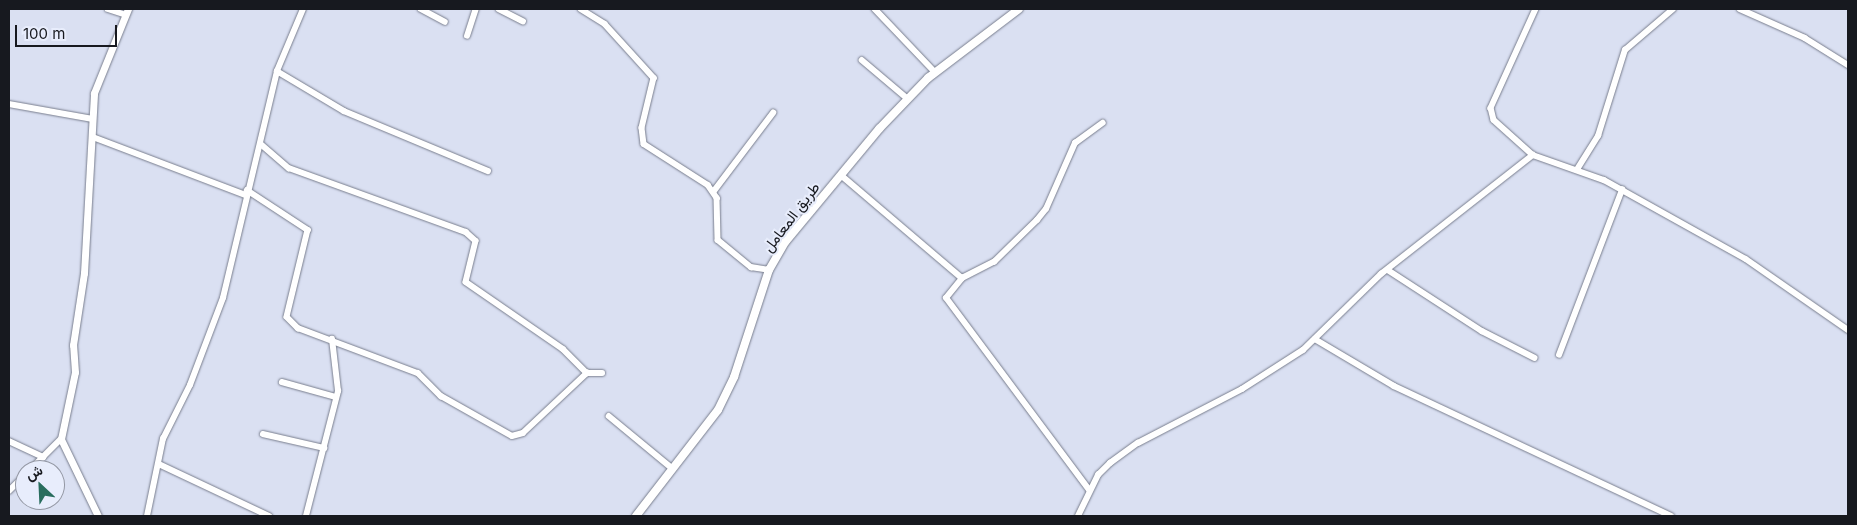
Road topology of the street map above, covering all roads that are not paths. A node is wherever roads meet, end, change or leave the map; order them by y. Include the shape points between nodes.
1 (108, 9) edge
2 (303, 9) edge
3 (420, 9) edge
4 (476, 9) edge
5 (499, 9) edge
6 (581, 9) edge
7 (875, 9) edge
8 (1019, 9) edge
9 (1536, 9) edge
10 (1673, 9) edge
11 (1740, 9) edge
12 (127, 12) edge
13 (523, 21) dead end
14 (445, 22) dead end
15 (467, 36) dead end
16 (862, 60) dead end
17 (1848, 66) edge
18 (277, 71) junction
19 (935, 72) junction
20 (908, 99) junction
21 (9, 104) edge
22 (773, 113) dead end
23 (93, 119) junction
24 (1103, 123) dead end
25 (93, 138) junction
26 (261, 144) junction
27 (1533, 155) junction
28 (1578, 168) junction
29 (488, 171) dead end
30 (841, 175) junction
31 (1622, 190) junction
32 (714, 191) junction
33 (247, 192) junction
34 (769, 270) junction
35 (1388, 270) junction
36 (962, 278) junction
37 (1848, 330) edge
38 (332, 339) junction
39 (1315, 340) junction
40 (1559, 355) dead end
41 (1535, 358) dead end
42 (587, 373) junction
43 (602, 373) dead end
44 (282, 382) dead end
45 (336, 397) junction
46 (608, 416) dead end
47 (263, 434) dead end
48 (61, 438) junction
49 (9, 441) edge
50 (324, 448) junction
51 (43, 457) junction
52 (40, 460) edge
53 (158, 464) junction
54 (673, 469) junction
55 (1089, 490) junction
56 (98, 516) edge
57 (147, 516) edge
58 (270, 516) edge
59 (306, 516) edge
60 (636, 516) edge
61 (1078, 516) edge
62 (1670, 516) edge

1 - 12 street
2 - 18 street
3 - 14 street
4 - 15 street
5 - 13 street
6 - 32 street via 605,24 654,78 642,128 644,144
7 - 19 street
8 - 19 main road, طريق المعامل
9 - 27 street via 1490,112
10 - 28 street via 1625,50 1598,136
11 - 17 street via 1805,38
12 - 23 street via 99,73
16 - 20 street
18 - 26 street
18 - 29 street via 344,111
19 - 20 main road, طريق المعامل
20 - 30 main road, طريق المعامل
21 - 23 street
22 - 32 street
23 - 25 street
24 - 36 street via 1075,143 1046,209 1037,220 994,262
25 - 33 street
25 - 48 street via 73,345 76,372
26 - 33 street
26 - 42 street via 288,168 466,232 476,241 466,282 563,349
27 - 28 street
27 - 35 street
28 - 31 street
30 - 34 main road, طريق المعامل via 786,241
30 - 36 street
31 - 37 street via 1746,259
31 - 40 street
32 - 34 street via 718,240 751,267
33 - 38 street via 308,230 287,318 298,328
33 - 53 street via 222,298 190,385 163,439
34 - 54 main road, طريق المعامل via 734,377 718,410
35 - 39 street
35 - 41 street via 1482,331
36 - 55 street via 946,298
38 - 42 street via 418,373 442,396 512,436 523,433
38 - 45 street
39 - 55 street via 1242,389 1138,442 1098,475
39 - 62 street via 1394,386
42 - 43 street
44 - 45 street
45 - 50 street
46 - 54 street
47 - 50 street
48 - 51 street
48 - 56 street
49 - 51 street
50 - 59 street
51 - 52 street
53 - 57 street
53 - 58 street
54 - 60 main road, طريق المعامل
55 - 61 street

